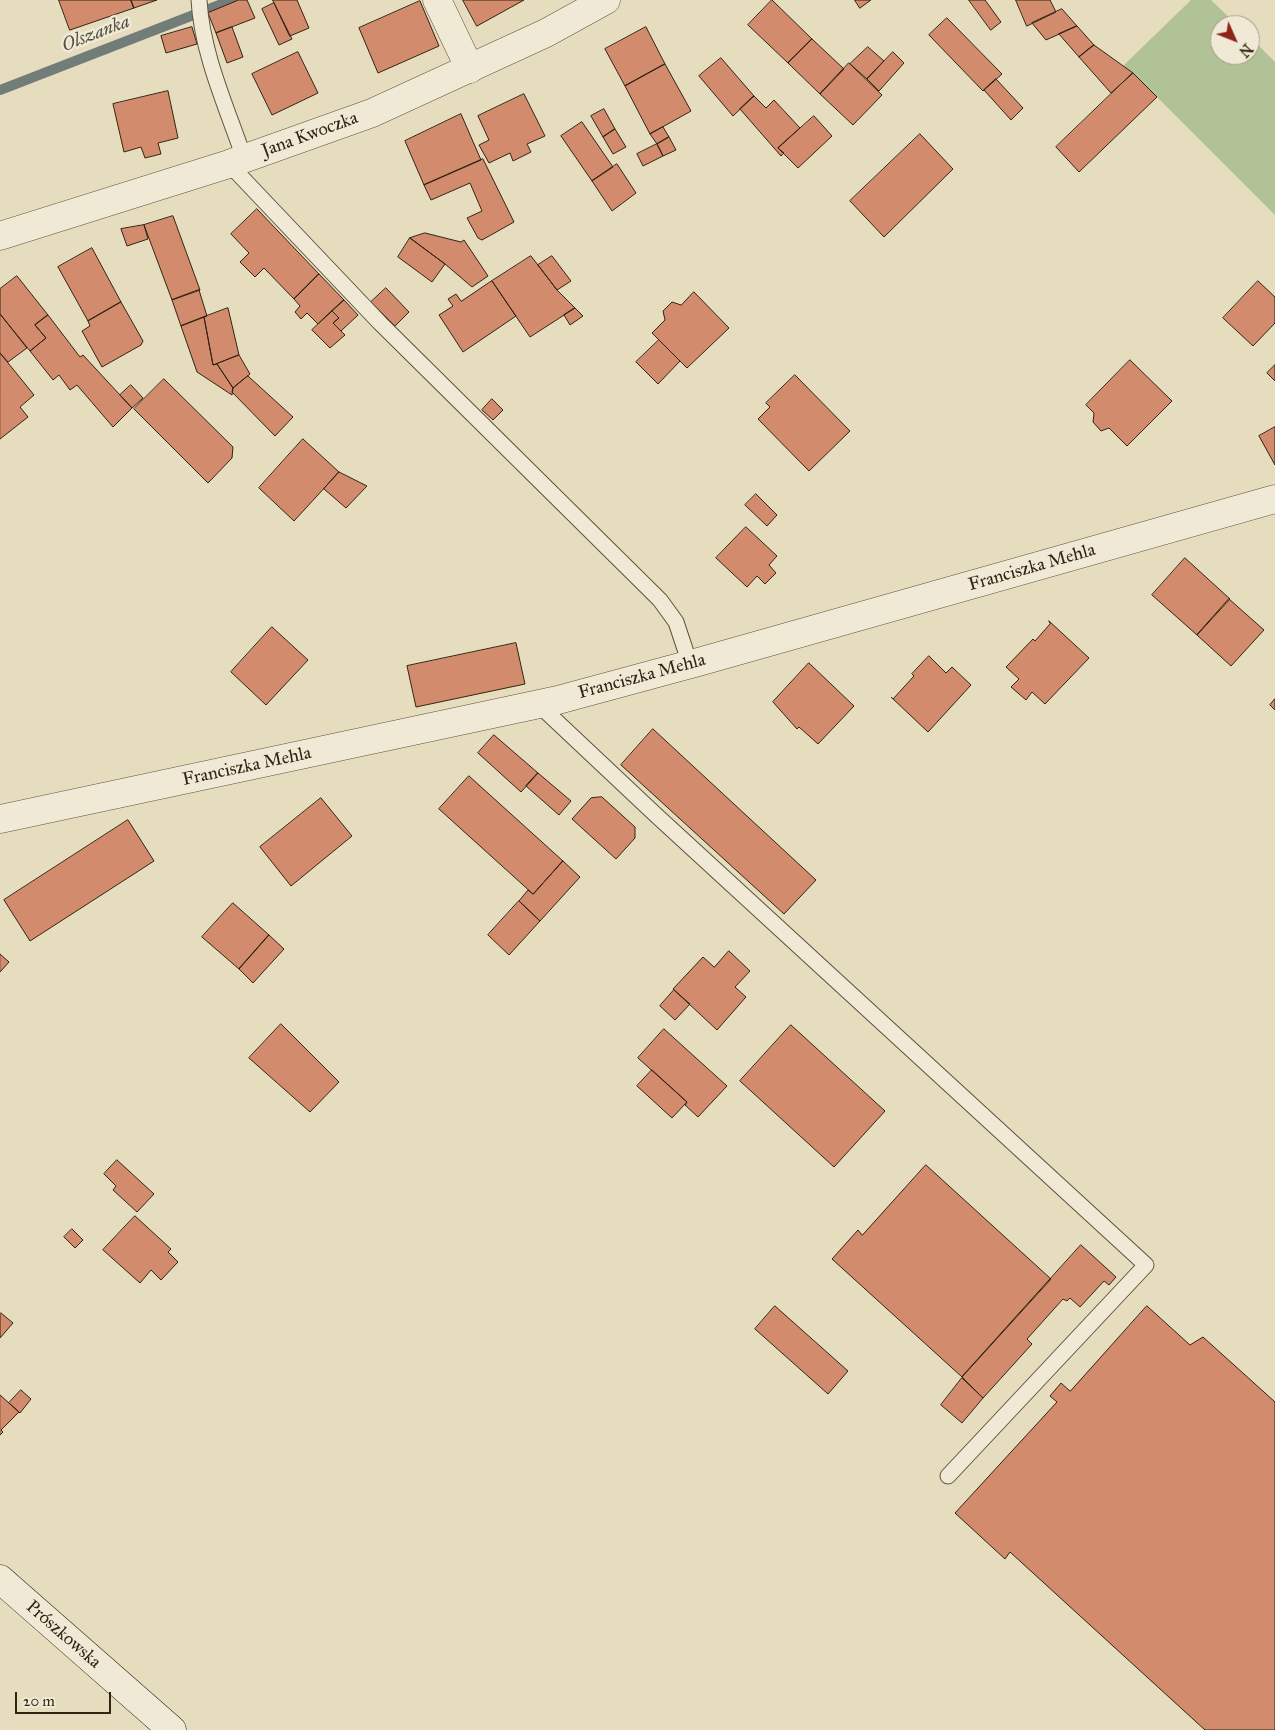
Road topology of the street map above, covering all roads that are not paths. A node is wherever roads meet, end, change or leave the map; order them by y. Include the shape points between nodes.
1 (199, 0) edge
2 (437, 0) edge
3 (606, 0) edge
4 (470, 69) junction
5 (236, 161) junction
6 (0, 236) edge
7 (1275, 499) edge
8 (690, 664) junction
9 (538, 704) junction
10 (0, 819) edge
11 (948, 1476) dead end
12 (0, 1578) edge
13 (172, 1730) edge

1 - 5 lane via 200,19
2 - 4 street
3 - 4 street, Jana Kwoczka
4 - 5 street, Jana Kwoczka via 372,113
5 - 6 street, Jana Kwoczka
5 - 8 lane via 380,323 660,600 676,622
7 - 8 street, Franciszka Mehla
8 - 9 street, Franciszka Mehla
9 - 10 street, Franciszka Mehla
9 - 11 lane via 1146,1265
12 - 13 street, Prószkowska

